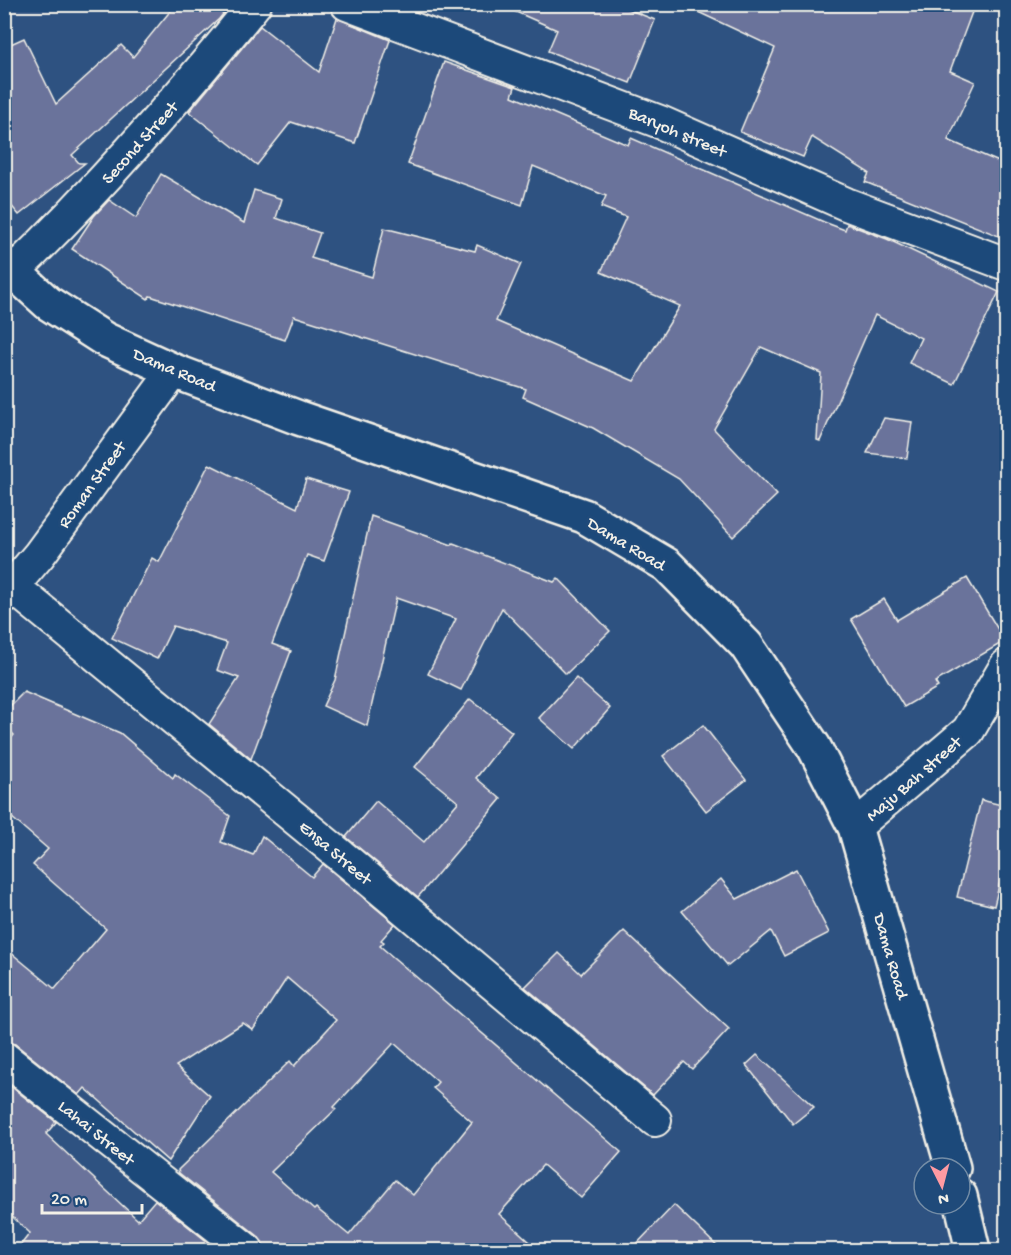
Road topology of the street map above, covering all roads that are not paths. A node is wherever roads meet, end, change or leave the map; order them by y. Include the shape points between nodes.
1 (255, 4) edge
2 (346, 4) edge
3 (1006, 264) edge
4 (9, 267) edge
5 (174, 371) junction
6 (9, 592) edge
7 (1006, 666) edge
8 (855, 827) junction
9 (4, 1058) edge
10 (655, 1120) dead end
11 (950, 1156) edge
12 (965, 1216) edge
13 (247, 1251) edge
14 (973, 1251) edge

1 - 4 street, Second Street via 121,163
2 - 3 street, Baryoh street via 660,122 846,204
4 - 5 highway, Dama Road via 48,303 104,339
5 - 6 street, Roman Street
5 - 8 highway, Dama Road via 584,516 667,565 746,645 814,747
6 - 10 street, Ensa Street via 351,864
7 - 8 street, Maju Bah street via 968,731
8 - 11 highway, Dama Road
9 - 13 street, Lahai Street
12 - 14 highway

